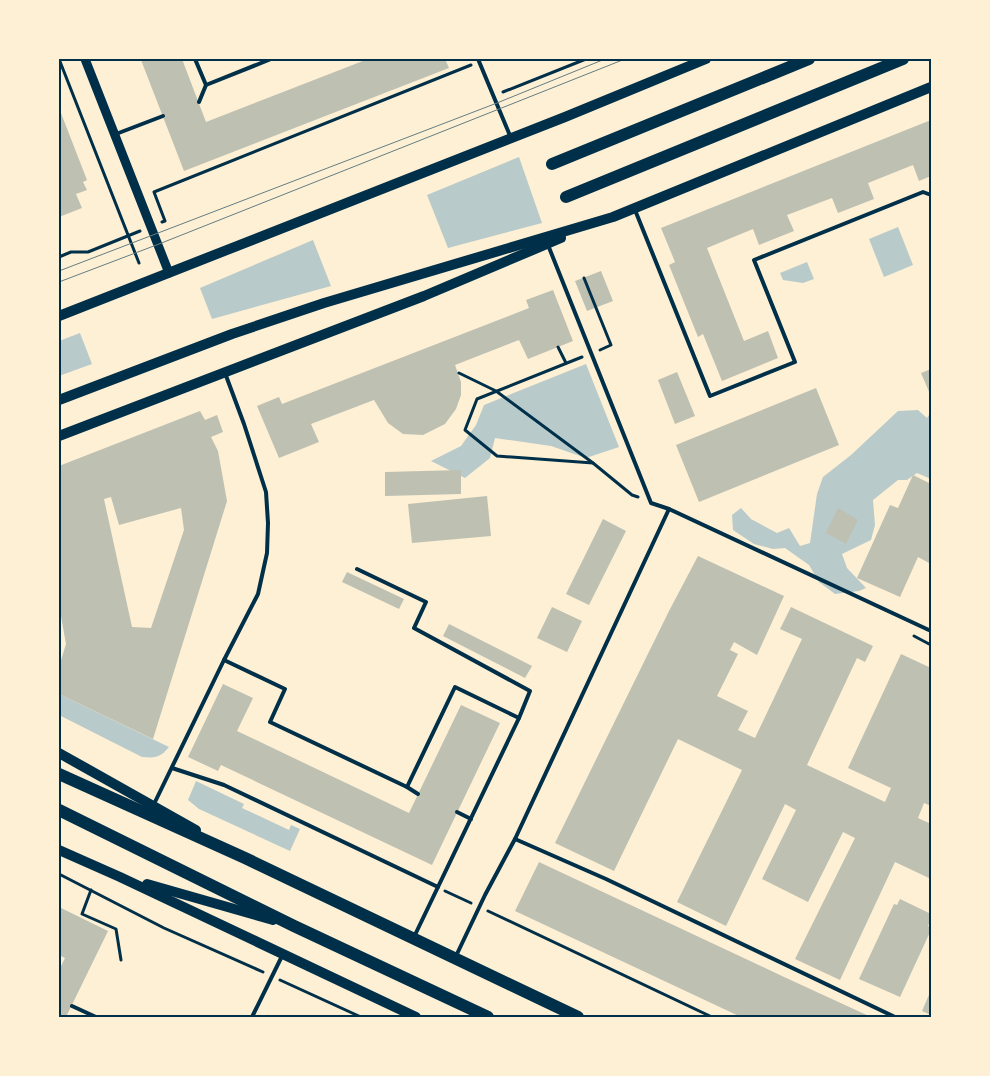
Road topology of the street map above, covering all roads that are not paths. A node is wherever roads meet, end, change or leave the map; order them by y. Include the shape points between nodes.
1 (85, 59) edge
2 (196, 59) edge
3 (271, 59) edge
4 (478, 59) edge
5 (706, 59) edge
6 (809, 59) edge
7 (903, 59) edge
8 (206, 85) junction
9 (931, 87) edge
10 (199, 102) dead end
11 (163, 116) dead end
12 (116, 134) junction
13 (511, 138) junction
14 (552, 164) dead end
15 (931, 195) edge
16 (566, 197) dead end
17 (635, 209) junction
18 (613, 217) junction
19 (548, 244) junction
20 (169, 273) junction
21 (59, 316) edge
22 (225, 373) junction
23 (59, 400) edge
24 (59, 436) edge
25 (669, 510) junction
26 (357, 568) dead end
27 (931, 632) edge
28 (224, 660) junction
29 (519, 718) junction
30 (59, 753) edge
31 (172, 768) junction
32 (59, 774) edge
33 (407, 787) junction
34 (418, 794) dead end
35 (153, 806) junction
36 (59, 810) edge
37 (457, 812) dead end
38 (471, 818) junction
39 (515, 839) junction
40 (59, 850) edge
41 (245, 858) junction
42 (120, 877) junction
43 (438, 887) junction
44 (294, 926) junction
45 (413, 939) junction
46 (283, 954) junction
47 (455, 958) junction
48 (72, 1006) dead end
49 (96, 1017) edge
50 (252, 1017) edge
51 (416, 1017) edge
52 (488, 1017) edge
53 (578, 1017) edge
54 (895, 1017) edge

1 - 12 street
2 - 8 lane
3 - 8 lane
4 - 13 lane
5 - 13 main road
6 - 14 main road
7 - 16 main road
8 - 10 lane
9 - 17 main road
11 - 12 lane
12 - 20 street
13 - 20 main road
15 - 17 lane via 924,192 754,260 795,362 710,396
17 - 18 main road
18 - 19 main road
18 - 23 main road via 324,303 232,334
19 - 22 main road
19 - 25 lane via 651,503
20 - 21 main road
22 - 24 main road
22 - 28 lane via 266,492 268,523 267,553 258,594
25 - 27 lane
25 - 39 lane
26 - 29 lane via 426,602 414,628 530,691
28 - 31 lane
28 - 33 lane via 285,689 270,722
29 - 33 lane via 455,688
29 - 38 lane
30 - 35 main road
31 - 35 lane
31 - 43 lane via 224,785
32 - 41 main road
33 - 34 lane
35 - 41 main road
36 - 44 main road
37 - 38 lane
38 - 43 lane
39 - 47 lane
39 - 54 lane via 606,878
40 - 42 main road
41 - 45 main road
42 - 44 main road
42 - 46 main road
43 - 45 lane
44 - 52 main road
45 - 47 main road
46 - 50 lane
46 - 51 main road
47 - 53 main road
48 - 49 lane

